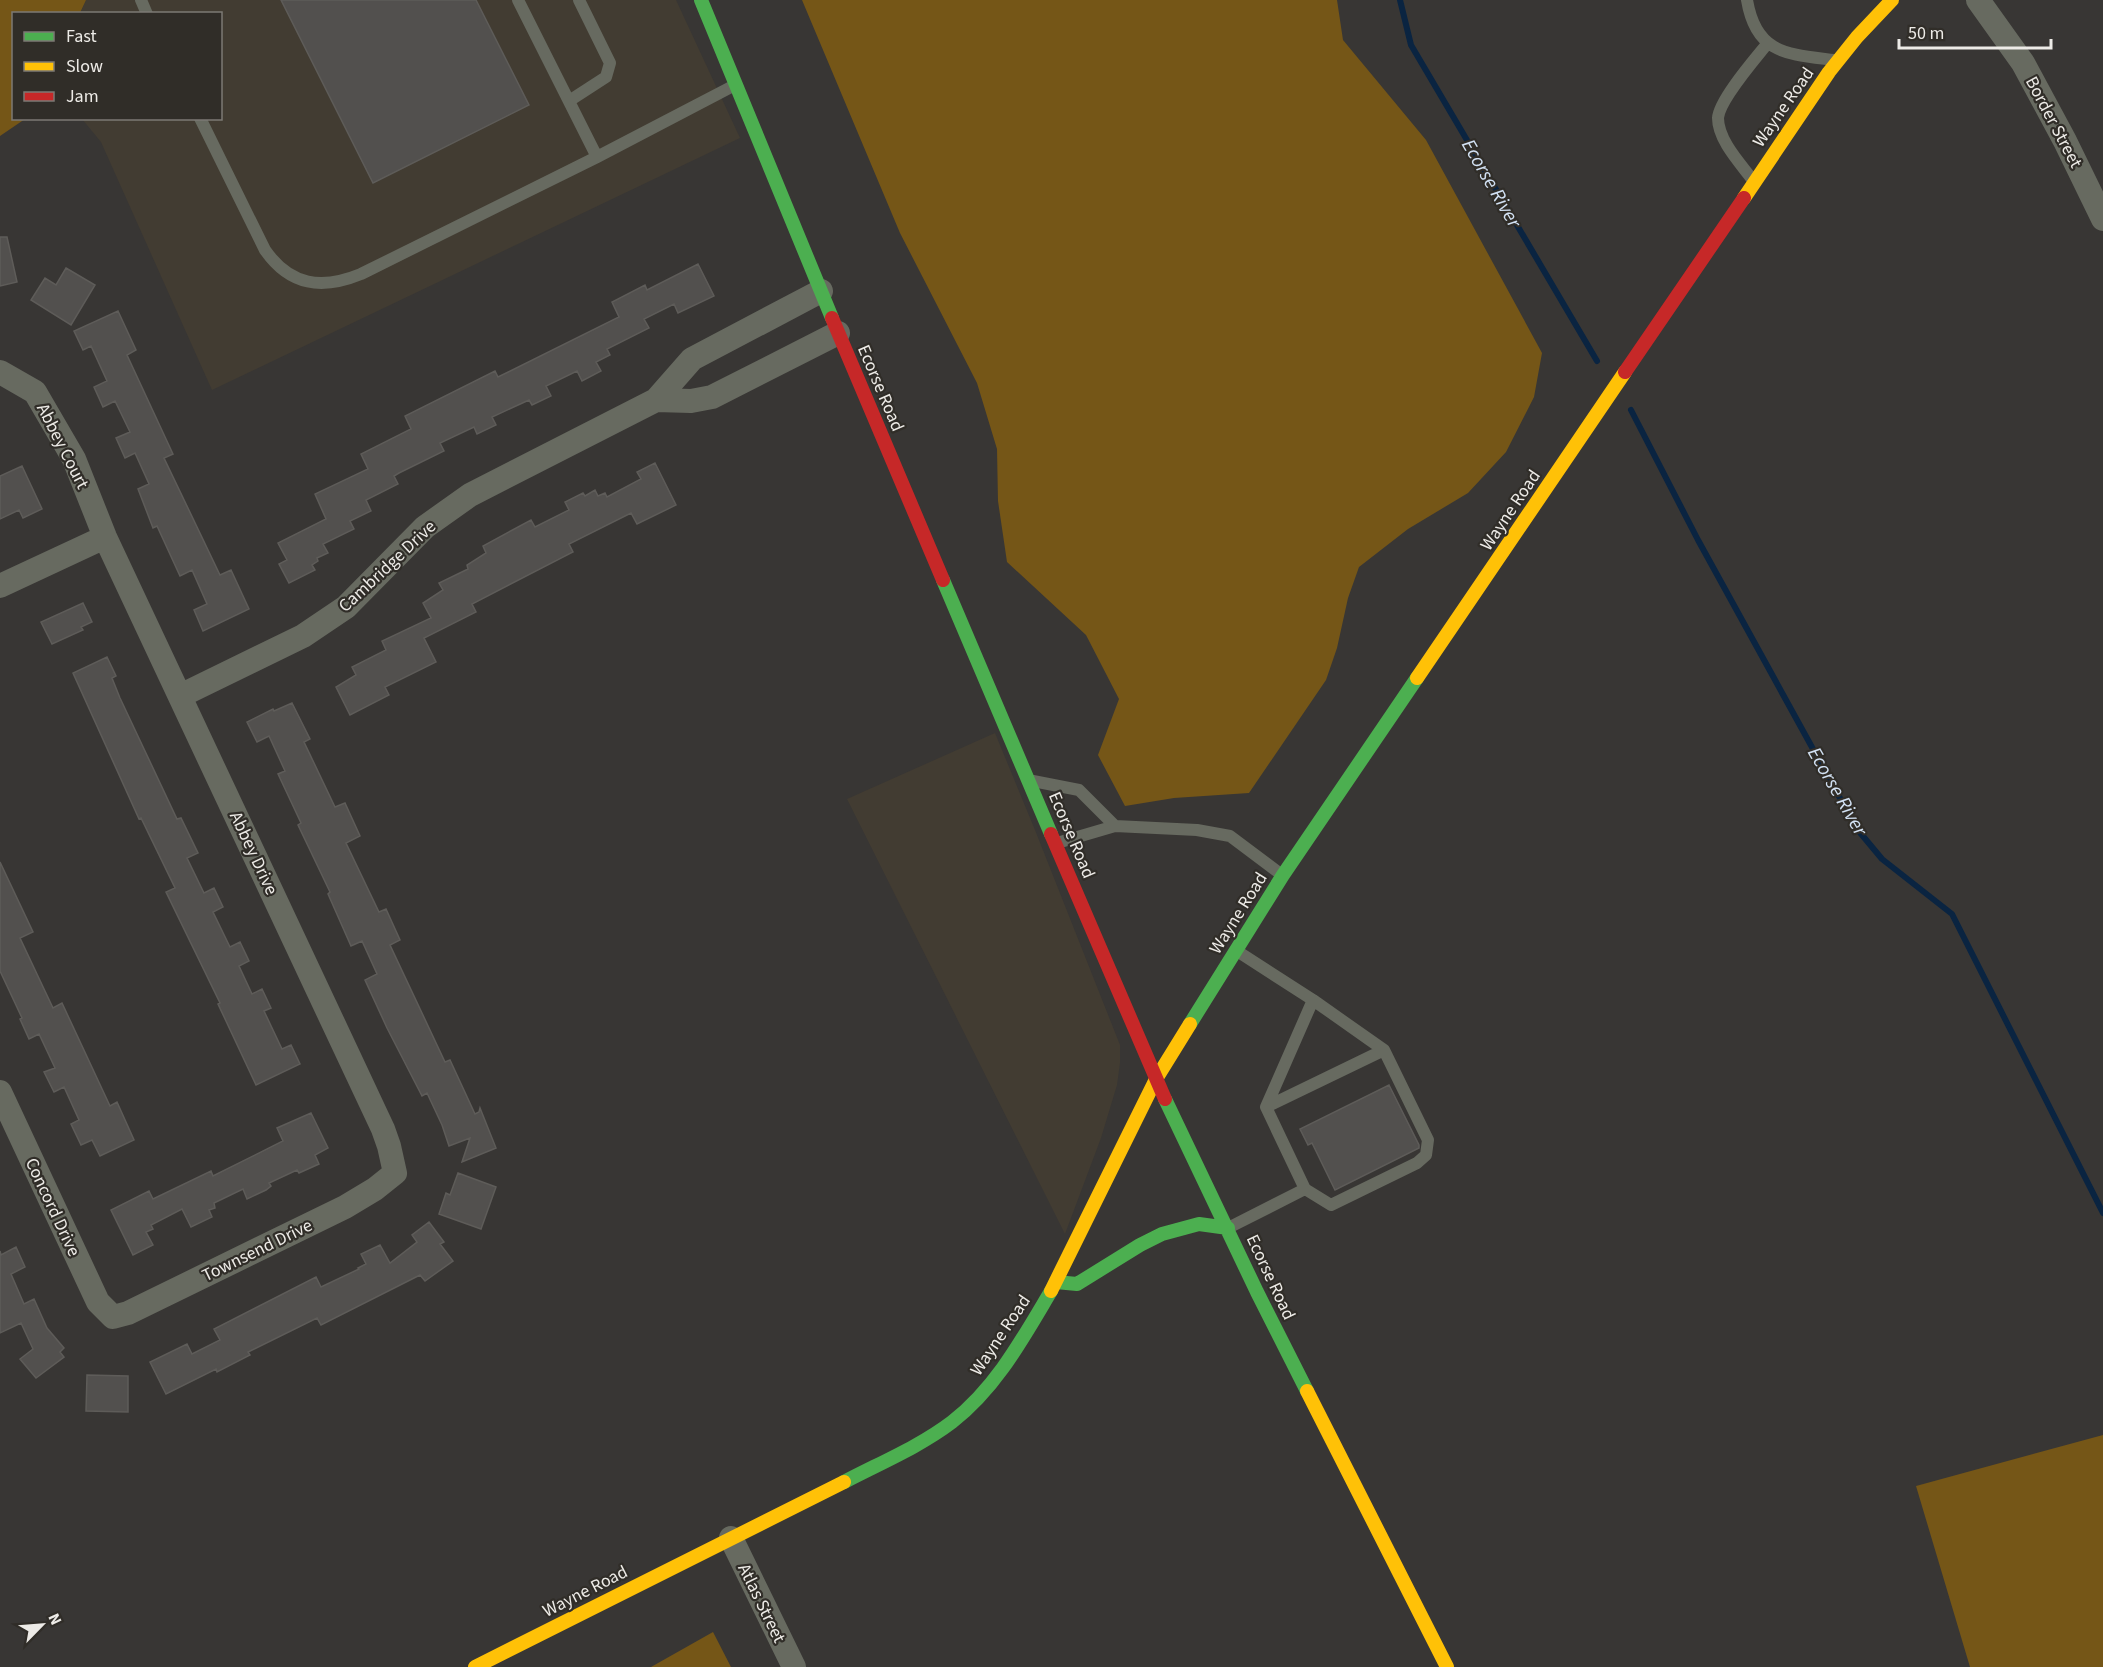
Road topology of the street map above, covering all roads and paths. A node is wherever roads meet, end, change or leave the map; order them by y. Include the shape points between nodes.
1 (518, 0) edge
2 (579, 0) edge
3 (701, 0) edge
4 (1747, 0) edge
5 (1892, 0) edge
6 (1978, 0) edge
7 (1767, 44) junction
8 (1839, 60) junction
9 (736, 84) junction
10 (569, 101) junction
11 (201, 120) edge
12 (597, 157) junction
13 (1754, 182) junction
14 (2103, 219) edge
15 (821, 291) junction
16 (838, 333) junction
17 (0, 372) edge
18 (656, 400) junction
19 (105, 537) junction
20 (0, 586) edge
21 (180, 696) junction
22 (1029, 780) junction
23 (1116, 826) junction
24 (1056, 843) junction
25 (1283, 875) junction
26 (1236, 950) junction
27 (1313, 1000) junction
28 (1384, 1050) junction
29 (1156, 1079) junction
30 (0, 1092) edge
31 (1266, 1107) junction
32 (395, 1173) joint
33 (1305, 1189) junction
34 (1228, 1228) junction
35 (1056, 1282) junction
36 (113, 1317) joint
37 (731, 1539) junction
38 (475, 1667) edge
39 (794, 1667) edge
40 (1447, 1667) edge

1 - 10 lane
2 - 10 lane via 610,63 606,76
3 - 9 main road, Ecorse Road
4 - 7 lane via 1756,31
5 - 8 main road, Wayne Road
6 - 14 street, Border Street via 2023,63
7 - 8 lane via 1799,55
7 - 13 lane via 1726,98 1718,119 1722,134
8 - 13 main road, Wayne Road
9 - 12 lane
9 - 15 main road, Ecorse Road
10 - 12 lane
11 - 12 lane via 269,255 288,273 314,283 339,282 361,274
13 - 25 main road, Wayne Road
15 - 16 main road, Ecorse Road
15 - 18 street, Cambridge Drive via 692,359
16 - 18 street, Cambridge Drive via 712,397
16 - 22 main road, Ecorse Road
17 - 19 street, Abbey Court via 35,392 74,459
18 - 21 street, Cambridge Drive via 470,495 425,527 373,582 332,617 303,636
19 - 20 street
19 - 21 street, Abbey Drive
21 - 32 street, Abbey Drive via 383,1129
22 - 23 lane via 1079,790
22 - 24 main road, Ecorse Road
23 - 24 lane
23 - 25 lane via 1230,836
24 - 29 main road, Ecorse Road
25 - 26 main road, Wayne Road
26 - 27 lane
26 - 29 main road, Wayne Road
27 - 28 lane
27 - 31 lane
28 - 31 lane
28 - 33 lane via 1428,1140 1426,1155 1331,1206
29 - 34 main road, Ecorse Road
29 - 35 main road, Wayne Road
30 - 36 street, Concord Drive via 98,1302
31 - 33 lane
32 - 36 street, Townsend Drive via 345,1207
33 - 34 lane
34 - 35 main road via 1199,1224 1162,1234 1077,1284
34 - 40 main road, Ecorse Road
35 - 37 main road, Wayne Road via 999,1374 953,1421 919,1444
37 - 38 main road, Wayne Road
37 - 39 street, Atlas Street

